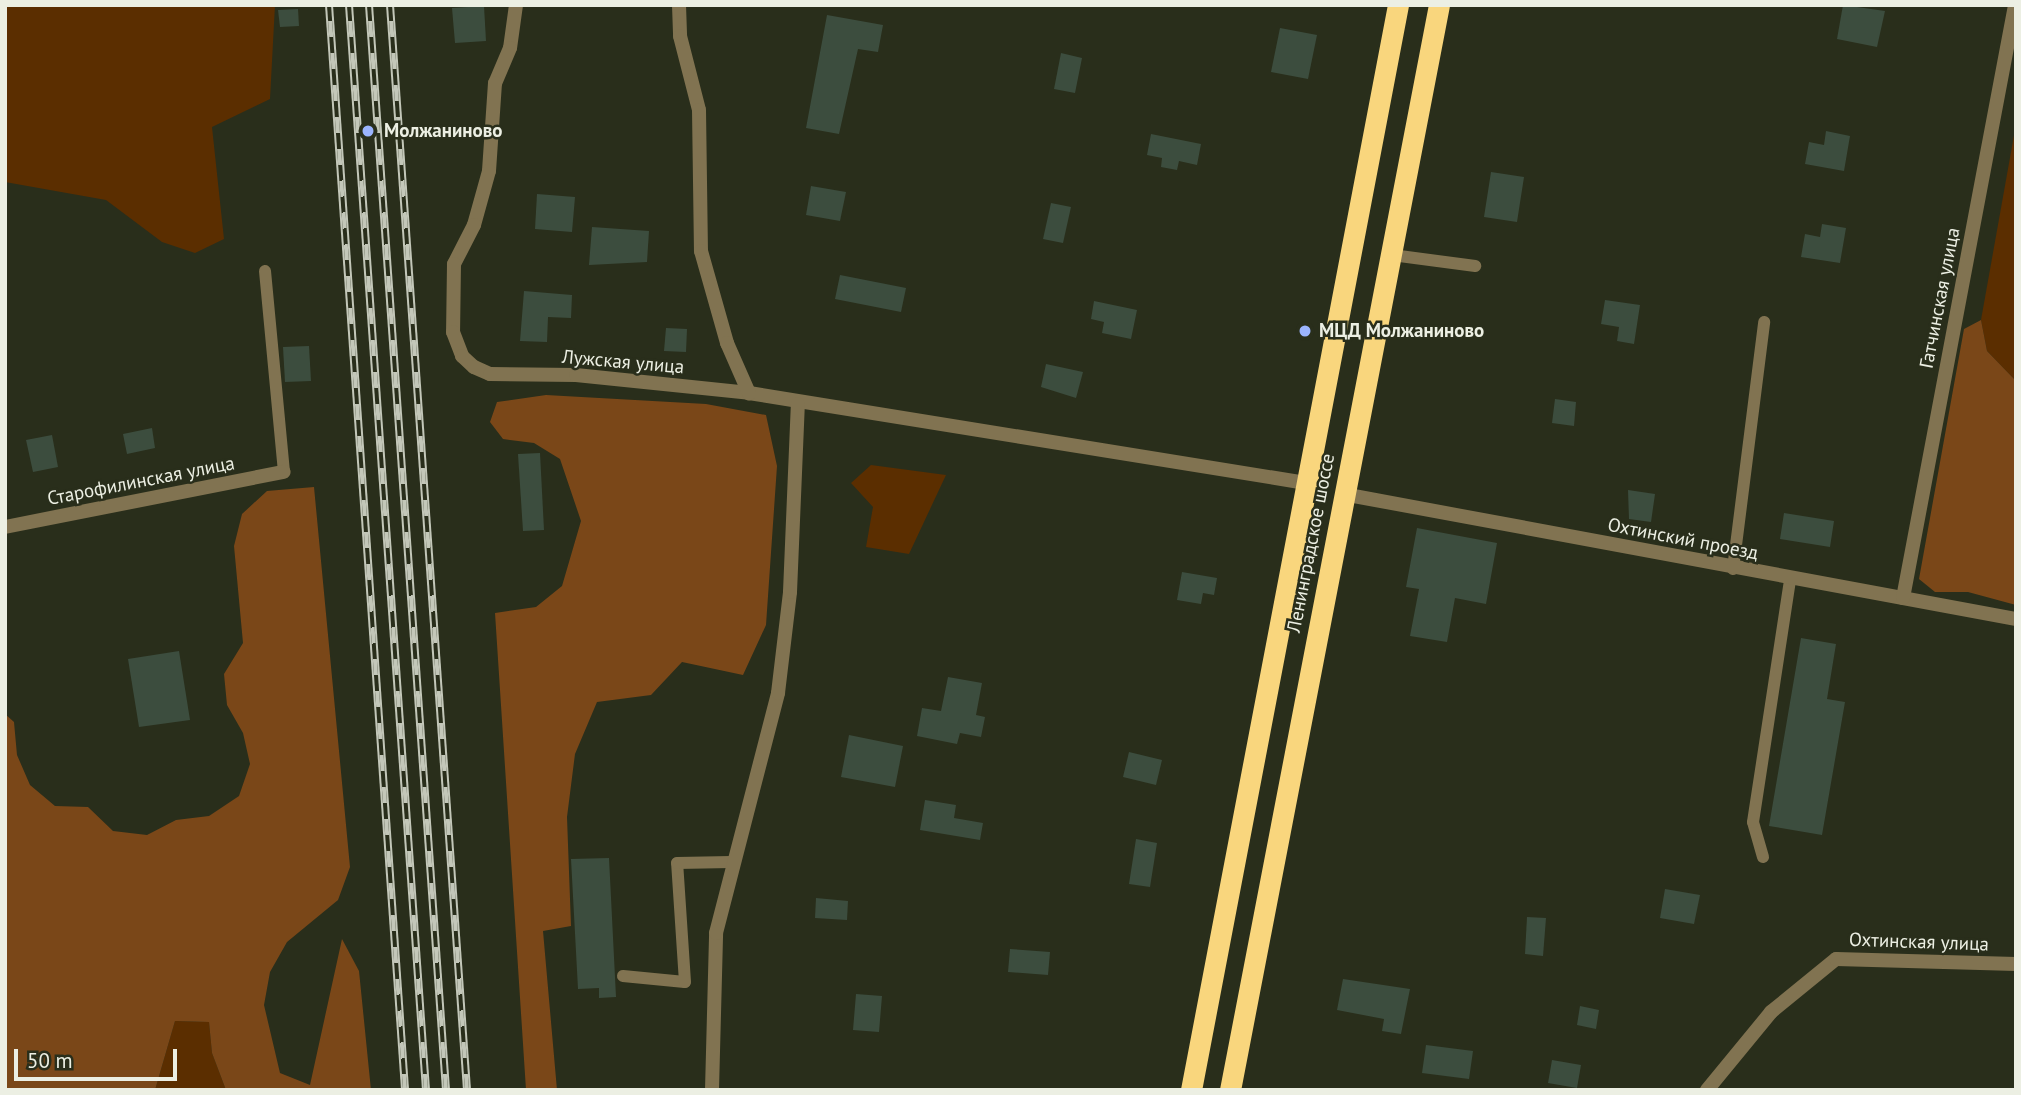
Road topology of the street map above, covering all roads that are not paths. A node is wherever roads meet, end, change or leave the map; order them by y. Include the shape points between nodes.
1 (516, 5) edge
2 (679, 5) edge
3 (1398, 5) edge
4 (1439, 5) edge
5 (2015, 5) edge
6 (1392, 255) junction
7 (1475, 266) dead end
8 (265, 271) dead end
9 (1764, 322) dead end
10 (750, 393) junction
11 (797, 404) junction
12 (284, 472) joint
13 (1306, 483) junction
14 (1343, 494) junction
15 (5, 527) edge
16 (1733, 569) junction
17 (1790, 579) junction
18 (1903, 598) junction
19 (2016, 620) edge
20 (1763, 857) dead end
21 (731, 862) junction
22 (2016, 964) edge
23 (623, 976) dead end
24 (712, 1090) edge
25 (1191, 1090) edge
26 (1230, 1090) edge
27 (1707, 1090) edge

1 - 10 street, Лужская улица via 510,48 495,83 489,172 474,225 454,264 453,332 462,356 491,374 576,375
2 - 10 street via 680,36 699,110 701,251 727,343
3 - 13 highway, Ленинградское шоссе
4 - 6 highway, Ленинградское шоссе
5 - 18 street, Гатчинская улица
6 - 7 lane
6 - 14 highway, Ленинградское шоссе
8 - 12 lane
9 - 16 lane
10 - 11 street, Лужская улица
11 - 13 street, Лужская улица
11 - 21 street via 790,592 778,693
12 - 15 street, Старофилинская улица
13 - 25 highway, Ленинградское шоссе
14 - 16 street, Охтинский проезд
14 - 26 highway, Ленинградское шоссе
16 - 17 street, Охтинский проезд
17 - 18 street, Охтинский проезд
17 - 20 lane via 1753,822
18 - 19 street, Охтинский проезд
21 - 23 lane via 677,863 685,982
21 - 24 street via 716,933
22 - 27 street, Охтинская улица via 1836,959 1771,1012

